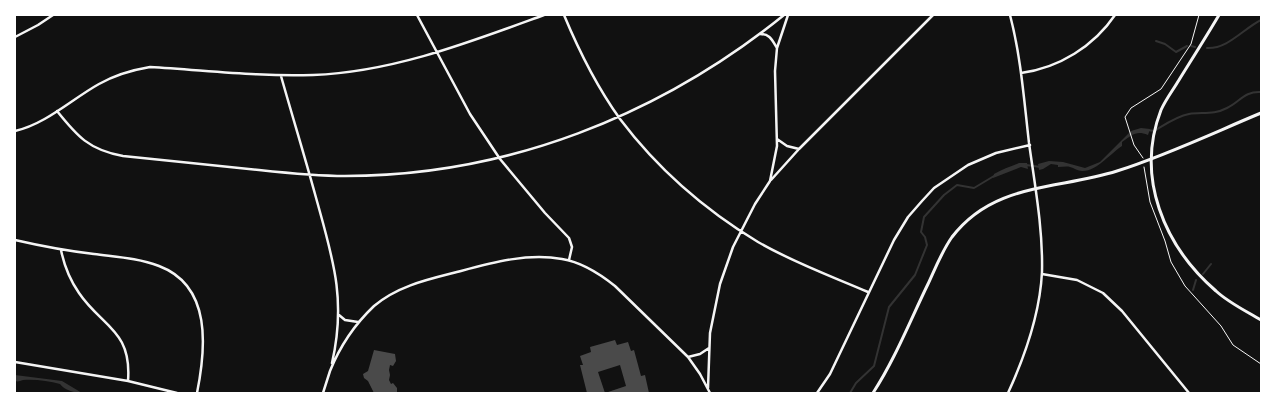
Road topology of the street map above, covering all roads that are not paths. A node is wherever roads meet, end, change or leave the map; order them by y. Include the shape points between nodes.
1 (54, 15) edge
2 (416, 15) edge
3 (544, 15) edge
4 (564, 15) edge
5 (784, 15) edge
6 (788, 15) edge
7 (933, 15) edge
8 (1010, 15) edge
9 (1115, 15) edge
10 (1219, 15) edge
11 (760, 34) junction
12 (15, 37) edge
13 (777, 48) junction
14 (436, 52) junction
15 (1021, 73) junction
16 (281, 76) junction
17 (57, 110) junction
18 (1261, 113) edge
19 (619, 117) junction
20 (15, 131) edge
21 (776, 139) junction
22 (1030, 145) junction
23 (799, 148) junction
24 (500, 158) junction
25 (1150, 160) junction
26 (309, 175) junction
27 (770, 181) junction
28 (1036, 188) junction
29 (741, 231) junction
30 (15, 240) edge
31 (61, 250) junction
32 (568, 260) junction
33 (1042, 274) junction
34 (868, 292) junction
35 (339, 315) junction
36 (1261, 320) edge
37 (359, 322) junction
38 (709, 348) junction
39 (688, 357) junction
40 (15, 362) edge
41 (330, 371) junction
42 (128, 381) junction
43 (708, 388) junction
44 (177, 393) edge
45 (197, 393) edge
46 (323, 393) edge
47 (710, 393) edge
48 (817, 393) edge
49 (873, 393) edge
50 (1008, 393) edge
51 (1189, 393) edge

1 - 12 street
2 - 14 street
3 - 14 street
4 - 19 street via 590,70
5 - 11 street
6 - 13 street
7 - 23 street
8 - 15 street
9 - 15 street via 1079,51 1057,63
10 - 25 street via 1165,103
11 - 13 street via 771,37
11 - 19 street via 691,80
13 - 21 street
14 - 16 street via 366,70
14 - 24 street via 470,114
15 - 22 street
16 - 17 street via 150,67 118,74
16 - 26 street
17 - 20 street
17 - 26 street via 77,136 112,154
18 - 25 street
19 - 24 street via 552,143
19 - 29 street via 672,178
21 - 23 street via 787,146
21 - 27 street
22 - 28 street
22 - 34 street via 996,153 968,165 934,188 908,217
23 - 27 street
24 - 26 street via 406,174
24 - 32 street via 569,238 572,247
25 - 28 street via 1098,177
25 - 36 street via 1158,206 1172,240 1193,269 1217,293
26 - 35 street via 334,264
27 - 29 street
28 - 33 street
28 - 49 street via 992,202 952,237 886,374
29 - 34 street via 787,258
29 - 38 street via 720,284
30 - 31 street
31 - 42 street via 79,294 120,338 130,367
31 - 45 street via 150,263 167,270 188,288 196,302 203,330 202,367
32 - 37 street via 545,256 518,258 416,282 394,292
32 - 39 street via 604,276
33 - 50 street via 1034,320
33 - 51 street via 1077,280 1104,293
34 - 48 street via 830,374
35 - 37 street via 345,320
35 - 41 street
37 - 41 street via 338,352
38 - 39 street
38 - 43 street
39 - 43 street
40 - 42 street
41 - 46 street
42 - 44 street
43 - 47 street

